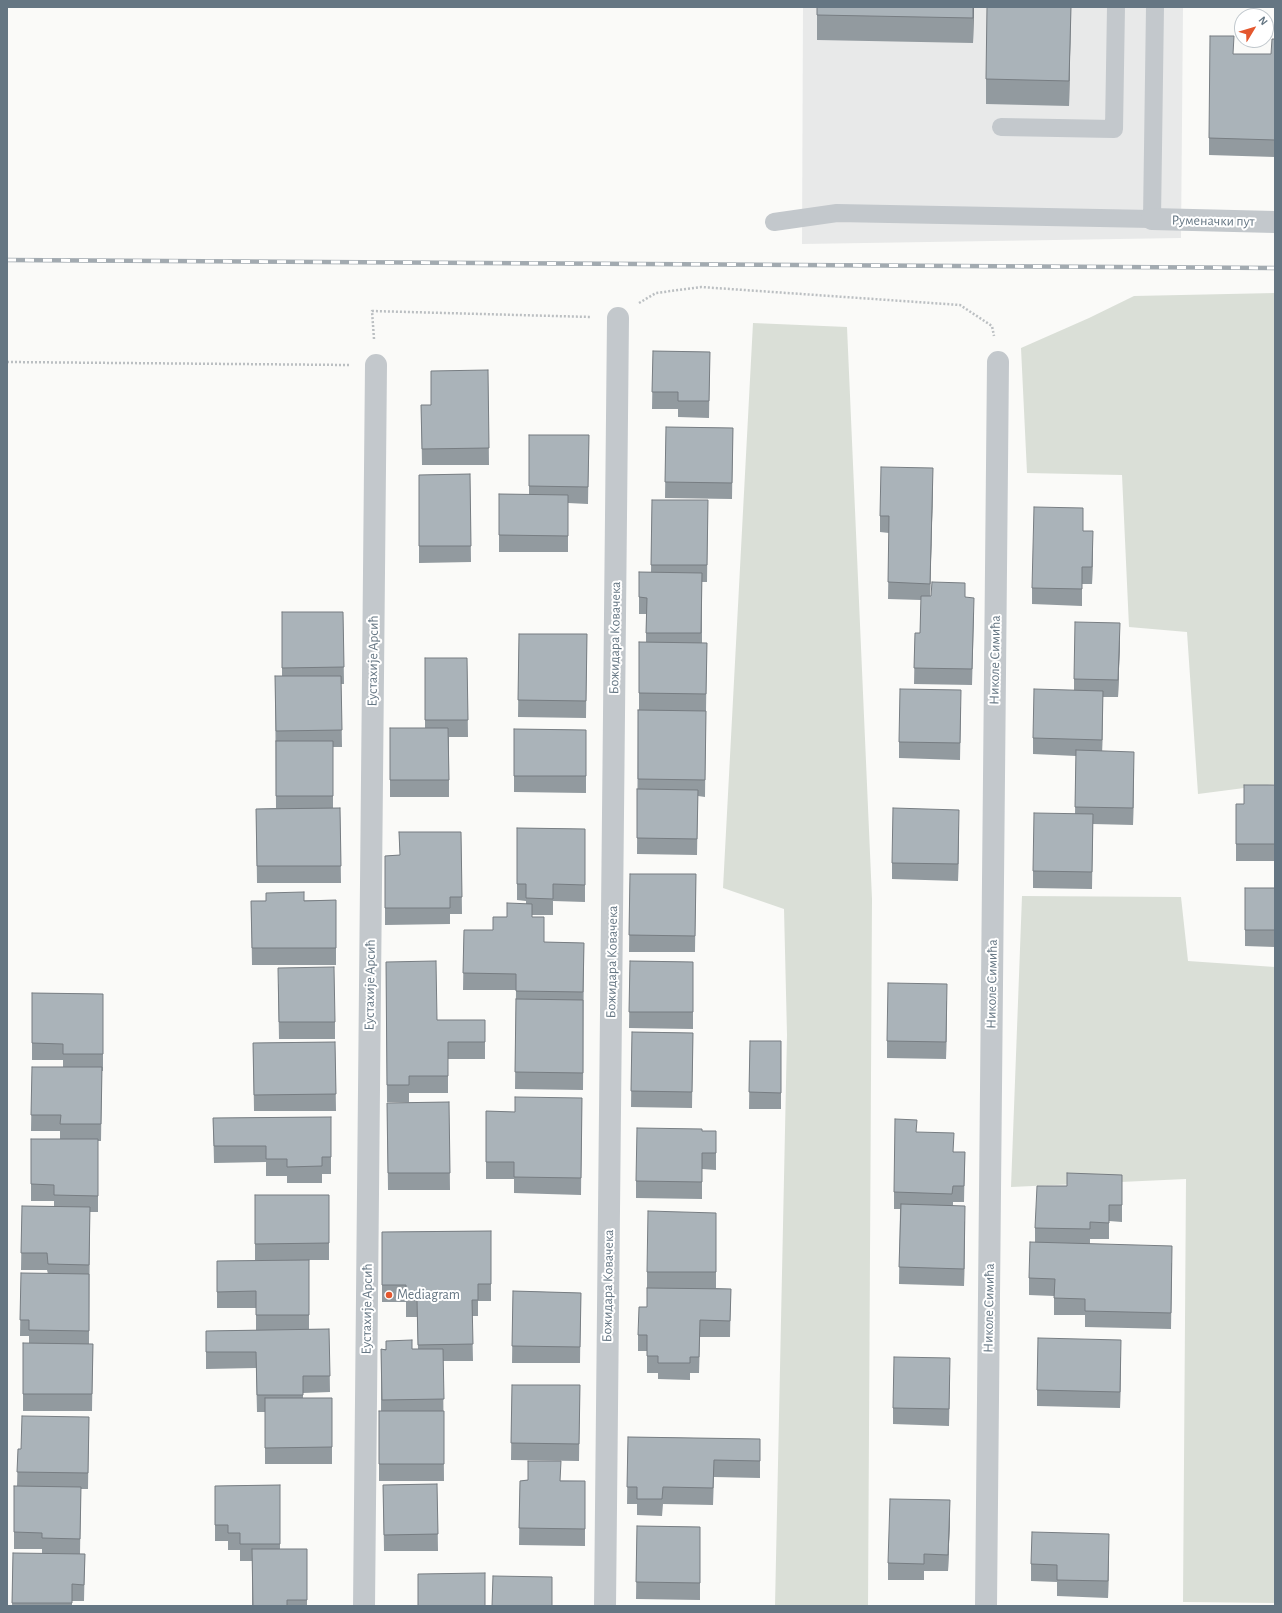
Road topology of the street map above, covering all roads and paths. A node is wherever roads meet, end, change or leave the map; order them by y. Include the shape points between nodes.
1 (1116, 7) edge
2 (1155, 7) edge
3 (1001, 127) dead end
4 (1152, 219) junction
5 (774, 222) dead end
6 (1275, 222) edge
7 (618, 318) junction
8 (7, 362) edge
9 (998, 362) joint
10 (376, 365) junction
11 (364, 1606) edge
12 (605, 1606) edge
13 (986, 1606) edge

1 - 3 lane via 1114,129
2 - 4 lane
4 - 5 lane via 837,213
4 - 6 street, Руменачки пут
7 - 9 path via 656,293 701,287 960,305 992,326
7 - 10 path via 372,311
7 - 12 street, Божидара Ковачека
8 - 10 path
9 - 13 street, Николе Симића
10 - 11 street, Еустахије Арсић

